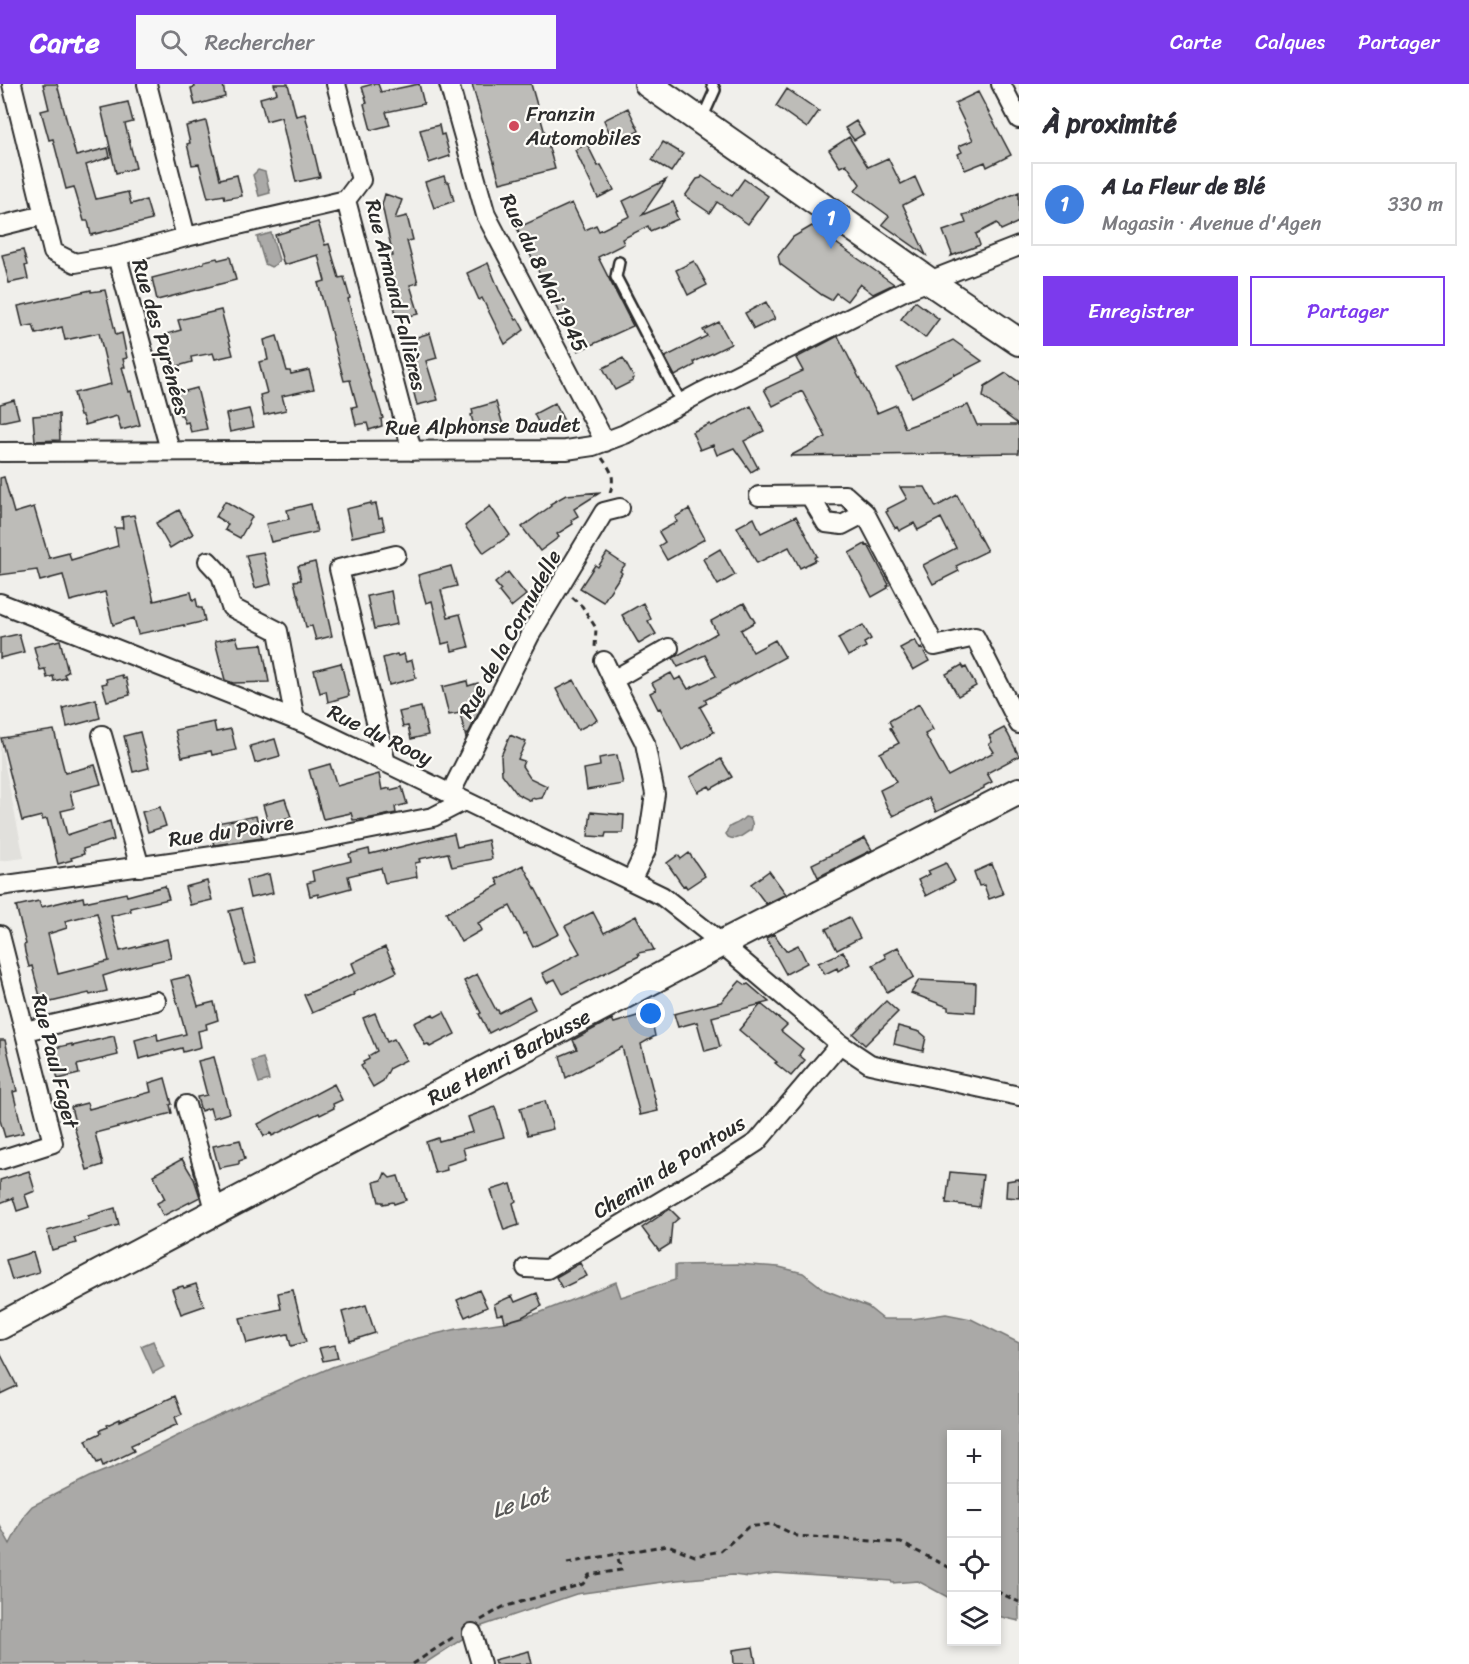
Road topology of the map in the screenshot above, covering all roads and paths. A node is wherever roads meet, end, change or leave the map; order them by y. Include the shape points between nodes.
1 (12, 84) edge
2 (147, 84) edge
3 (336, 84) edge
4 (448, 84) edge
5 (648, 84) edge
6 (712, 84) edge
7 (1001, 84) edge
8 (1019, 119) edge
9 (702, 122) junction
10 (346, 200) junction
11 (44, 215) junction
12 (0, 226) edge
13 (186, 237) junction
14 (1019, 246) edge
15 (117, 256) junction
16 (619, 262) dead end
17 (929, 281) junction
18 (1019, 342) edge
19 (682, 404) junction
20 (599, 444) junction
21 (170, 450) junction
22 (412, 451) junction
23 (0, 452) edge
24 (759, 496) dead end
25 (810, 496) junction
26 (612, 510) joint
27 (865, 513) junction
28 (396, 555) dead end
29 (208, 561) dead end
30 (557, 590) junction
31 (0, 603) edge
32 (669, 648) dead end
33 (604, 661) joint
34 (613, 680) junction
35 (295, 720) junction
36 (1019, 724) edge
37 (102, 735) dead end
38 (386, 763) junction
39 (1019, 791) edge
40 (457, 798) junction
41 (140, 867) junction
42 (631, 881) junction
43 (0, 886) edge
44 (0, 935) edge
45 (721, 944) junction
46 (156, 1000) dead end
47 (25, 1031) junction
48 (840, 1044) junction
49 (1019, 1096) edge
50 (186, 1105) dead end
51 (0, 1160) edge
52 (216, 1213) junction
53 (526, 1268) dead end
54 (0, 1326) edge
55 (617, 1554) junction
56 (567, 1563) dead end
57 (947, 1567) edge
58 (998, 1592) edge
59 (1019, 1602) edge
60 (471, 1629) junction
61 (413, 1664) edge
62 (482, 1664) edge

1 - 11 street, Rue des Pyrénées
2 - 13 street
3 - 10 street, Rue Armand Fallières via 361,180
4 - 20 street, Rue du 8 Mai 1945 via 486,215
5 - 9 main road
6 - 9 lane via 715,90
7 - 8 street
9 - 17 main road
10 - 13 street
10 - 22 street, Rue Armand Fallières
11 - 12 street
11 - 15 street, Rue des Pyrénées via 53,252 75,263
13 - 15 street
14 - 17 street, Rue Alphonse Daudet
15 - 21 street, Rue des Pyrénées
16 - 19 lane via 616,277
17 - 18 main road
17 - 19 street, Rue Alphonse Daudet
19 - 20 street, Rue Alphonse Daudet
20 - 22 street, Rue Alphonse Daudet via 566,450
20 - 26 path via 612,472
21 - 22 street, Rue Alphonse Daudet
21 - 23 street, Rue Alphonse Daudet
24 - 25 street
25 - 27 street via 845,495
25 - 27 street via 826,523 842,525
26 - 30 street, Rue de la Cornudelle
27 - 36 street via 935,646 975,638
28 - 38 street via 339,569
29 - 35 street via 220,576 231,607 278,631
30 - 33 path via 574,598 587,613 596,628 595,649
30 - 40 street, Rue de la Cornudelle via 530,635
31 - 35 street, Rue du Rooy
32 - 34 street
33 - 34 street
34 - 42 street via 645,743 655,794 647,848
35 - 38 street, Rue du Rooy
37 - 41 street
38 - 40 street, Rue du Rooy
39 - 45 main road, Rue Henri Barbusse
40 - 41 street, Rue du Poivre via 433,817 291,845
40 - 42 street, Rue du Rooy
41 - 43 street, Rue du Poivre
42 - 45 street, Rue du Rooy via 662,896
44 - 47 street, Rue Paul Faget
45 - 48 street, Rue du Rooy
45 - 52 main road, Rue Henri Barbusse
46 - 47 street
47 - 51 street, Rue Paul Faget via 53,1143
48 - 49 street, Rue du Rooy via 870,1064
48 - 53 street, Chemin de Pontous via 757,1142 547,1269
50 - 52 street
52 - 54 main road, Rue Henri Barbusse
55 - 56 path
55 - 57 path via 668,1545 695,1556 721,1551 748,1527 772,1524 797,1536 901,1544
55 - 60 path via 621,1570 589,1575 583,1584 504,1607
58 - 59 path
60 - 61 path
60 - 62 street

